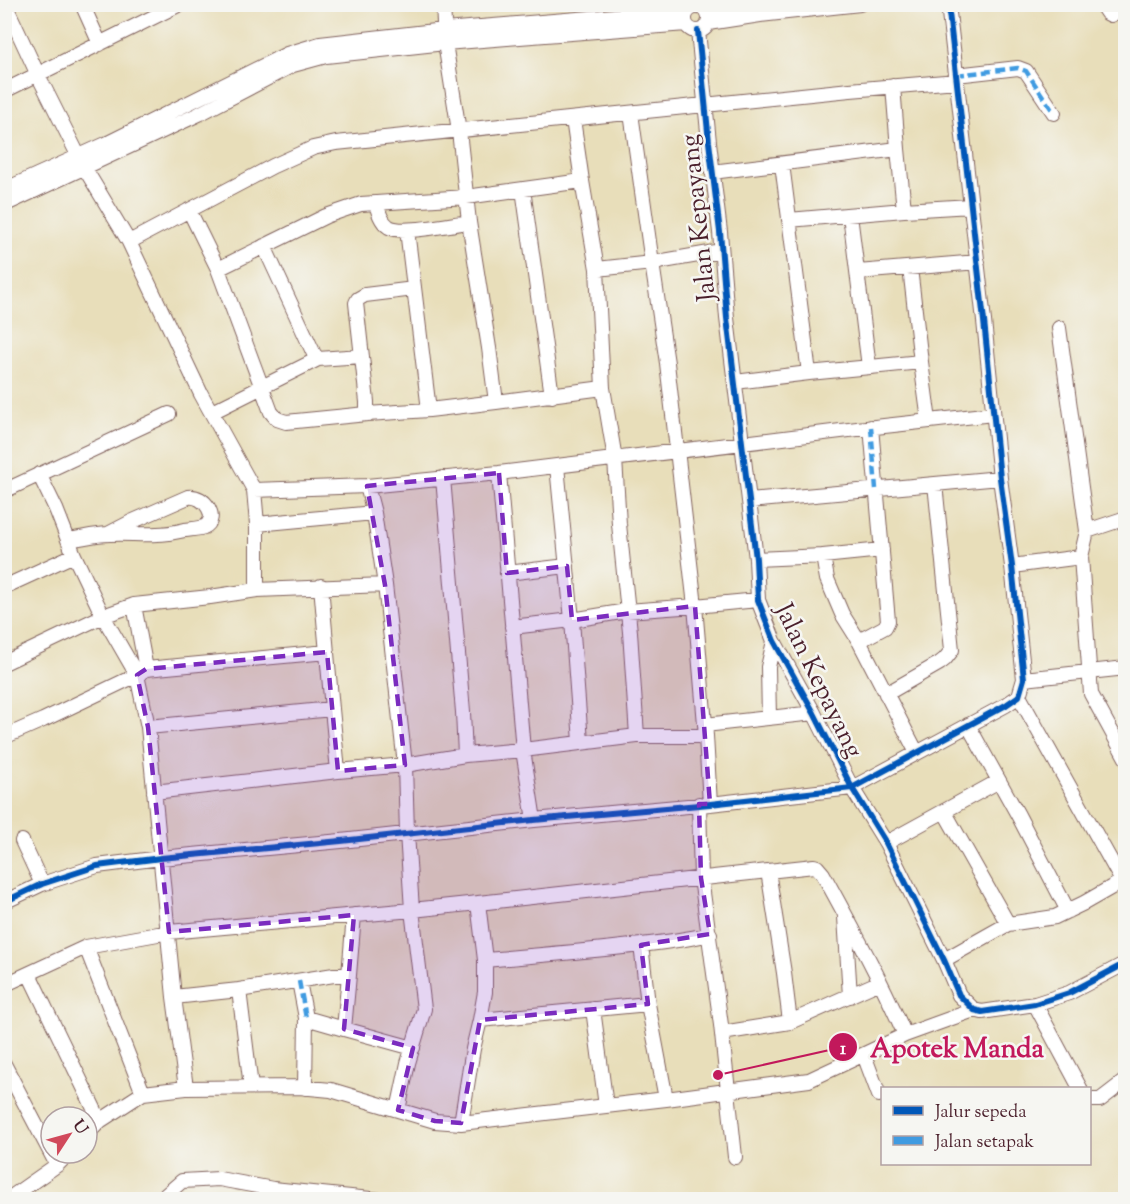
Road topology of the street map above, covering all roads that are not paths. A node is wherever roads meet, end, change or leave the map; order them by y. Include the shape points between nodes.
1 (5, 4) edge
2 (82, 4) edge
3 (180, 4) edge
4 (443, 4) edge
5 (751, 4) edge
6 (860, 4) edge
7 (948, 4) edge
8 (1101, 4) edge
9 (1125, 5) edge
10 (697, 16) edge
11 (445, 36) junction
12 (100, 44) junction
13 (38, 75) junction
14 (956, 78) junction
15 (893, 86) junction
16 (4, 91) edge
17 (706, 105) junction
18 (631, 113) junction
19 (1054, 113) dead end
20 (573, 119) junction
21 (459, 131) junction
22 (898, 149) junction
23 (82, 161) junction
24 (782, 164) junction
25 (712, 172) junction
26 (582, 181) junction
27 (523, 189) junction
28 (4, 190) edge
29 (466, 197) junction
30 (376, 203) junction
31 (4, 205) edge
32 (971, 206) junction
33 (189, 210) junction
34 (904, 210) junction
35 (850, 214) junction
36 (789, 220) junction
37 (469, 222) junction
38 (407, 230) junction
39 (129, 242) junction
40 (264, 246) junction
41 (721, 251) junction
42 (652, 262) junction
43 (978, 262) junction
44 (910, 268) junction
45 (218, 269) junction
46 (597, 269) junction
47 (858, 272) junction
48 (414, 289) junction
49 (1059, 328) dead end
50 (362, 356) junction
51 (318, 359) junction
52 (921, 362) junction
53 (869, 367) junction
54 (809, 373) junction
55 (735, 382) junction
56 (261, 387) junction
57 (603, 388) junction
58 (552, 396) junction
59 (496, 402) junction
60 (429, 410) junction
61 (212, 412) junction
62 (169, 414) dead end
63 (367, 414) junction
64 (993, 414) junction
65 (929, 421) junction
66 (871, 427) junction
67 (743, 443) junction
68 (678, 452) junction
69 (615, 459) junction
70 (557, 466) junction
71 (499, 473) junction
72 (39, 474) junction
73 (443, 478) junction
74 (1000, 478) junction
75 (935, 484) junction
76 (367, 486) junction
77 (876, 489) junction
78 (254, 490) junction
79 (4, 491) edge
80 (749, 501) junction
81 (374, 513) junction
82 (1125, 518) edge
83 (257, 524) junction
84 (1087, 531) junction
85 (108, 534) junction
86 (68, 540) junction
87 (882, 550) junction
88 (74, 555) junction
89 (823, 556) junction
90 (1081, 557) junction
91 (756, 559) junction
92 (567, 566) junction
93 (1012, 566) junction
94 (507, 573) junction
95 (385, 585) junction
96 (321, 586) junction
97 (4, 587) edge
98 (256, 590) junction
99 (758, 600) junction
100 (134, 605) junction
101 (695, 606) junction
102 (627, 611) junction
103 (103, 616) junction
104 (572, 620) junction
105 (512, 627) junction
106 (774, 641) junction
107 (859, 641) junction
108 (327, 652) junction
109 (4, 663) edge
110 (1125, 668) edge
111 (141, 672) junction
112 (1089, 672) junction
113 (1024, 679) junction
114 (886, 694) junction
115 (1019, 696) junction
116 (332, 709) junction
117 (814, 713) junction
118 (770, 718) junction
119 (968, 725) junction
120 (148, 727) junction
121 (705, 730) junction
122 (4, 736) edge
123 (637, 736) junction
124 (581, 742) junction
125 (523, 750) junction
126 (917, 753) junction
127 (465, 754) junction
128 (1125, 758) edge
129 (405, 765) junction
130 (338, 771) junction
131 (999, 781) junction
132 (852, 788) junction
133 (154, 792) junction
134 (705, 804) junction
135 (944, 812) junction
136 (534, 820) junction
137 (407, 833) junction
138 (21, 841) dead end
139 (886, 843) junction
140 (161, 858) junction
141 (768, 871) junction
142 (701, 878) junction
143 (1124, 883) edge
144 (42, 884) junction
145 (4, 902) edge
146 (478, 903) junction
147 (412, 910) junction
148 (1068, 911) junction
149 (844, 913) junction
150 (354, 915) junction
151 (1008, 924) junction
152 (168, 932) junction
153 (710, 934) junction
154 (641, 945) junction
155 (86, 947) junction
156 (485, 960) junction
157 (944, 960) junction
158 (1125, 963) edge
159 (29, 974) junction
160 (349, 975) junction
161 (298, 981) junction
162 (880, 982) junction
163 (4, 985) edge
164 (239, 990) junction
165 (849, 996) junction
166 (174, 997) junction
167 (648, 1004) junction
168 (1035, 1004) junction
169 (593, 1009) junction
170 (974, 1010) junction
171 (306, 1018) junction
172 (480, 1020) junction
173 (790, 1022) junction
174 (344, 1029) junction
175 (722, 1033) junction
176 (905, 1035) junction
177 (413, 1048) junction
178 (864, 1055) junction
179 (4, 1064) edge
180 (1125, 1080) edge
181 (1079, 1087) edge
182 (186, 1088) junction
183 (251, 1088) junction
184 (305, 1088) junction
185 (728, 1091) junction
186 (143, 1093) junction
187 (879, 1095) dead end
188 (666, 1099) junction
189 (1091, 1100) edge
190 (606, 1106) junction
191 (398, 1110) junction
192 (100, 1121) joint
193 (461, 1122) junction
194 (39, 1131) edge
195 (735, 1157) dead end
196 (57, 1165) edge
197 (8, 1194) edge
198 (273, 1194) edge
199 (160, 1200) edge
200 (381, 1200) edge

1 - 13 street
2 - 12 street
3 - 12 street
4 - 11 street
5 - 10 street
6 - 10 street via 760,15
7 - 14 street
8 - 9 street via 1111,15
10 - 11 street
10 - 17 street, Jalan Kepayang
11 - 21 street
11 - 23 street via 293,65 200,114
12 - 13 street
13 - 16 street
13 - 23 street
14 - 15 street
14 - 19 street via 1018,68 1026,71
14 - 32 street
15 - 17 street
15 - 22 street
17 - 18 street
17 - 25 street, Jalan Kepayang
18 - 20 street
18 - 42 street
20 - 21 street
20 - 26 street
21 - 29 street
21 - 33 street via 314,148
22 - 24 street
22 - 34 street
23 - 28 street
23 - 31 street
23 - 39 street
24 - 25 street
24 - 36 street
25 - 41 street, Jalan Kepayang
26 - 27 street
26 - 46 street
27 - 29 street
27 - 58 street
29 - 30 street
29 - 37 street
30 - 38 street via 387,226
30 - 40 street via 326,216
32 - 34 street
32 - 43 street
33 - 39 street
33 - 45 street
34 - 35 street
35 - 36 street
35 - 47 street
36 - 54 street
37 - 38 street
37 - 59 street
38 - 48 street
39 - 61 street
40 - 45 street
40 - 51 street
41 - 42 street
41 - 55 street, Jalan Kepayang
42 - 46 street
42 - 68 street
43 - 44 street
43 - 64 street
44 - 47 street
44 - 52 street
45 - 56 street
46 - 57 street
47 - 53 street
48 - 50 street via 358,299
48 - 60 street
49 - 84 street
50 - 51 street
50 - 63 street
51 - 56 street
52 - 53 street
52 - 65 street
53 - 54 street
54 - 55 street
55 - 67 street, Jalan Kepayang
56 - 61 street
56 - 63 street via 271,412 286,423
57 - 58 street
57 - 69 street
58 - 59 street
59 - 60 street
60 - 63 street
61 - 78 street
62 - 72 street
64 - 65 street
64 - 74 street
65 - 66 street
66 - 67 street
66 - 77 street
67 - 68 street
67 - 80 street, Jalan Kepayang
68 - 69 street
68 - 101 street
69 - 70 street
69 - 102 street
70 - 71 street
70 - 92 street
71 - 73 street
71 - 94 street
72 - 79 street
72 - 86 street
73 - 76 street
73 - 127 street
74 - 75 street
74 - 93 street
75 - 77 street
75 - 114 street via 952,650 940,663
76 - 78 street
76 - 81 street
77 - 80 street
77 - 87 street
78 - 83 street
80 - 91 street, Jalan Kepayang
81 - 83 street
81 - 95 street
82 - 84 street
83 - 98 street
84 - 90 street
85 - 85 street via 160,534 204,526 210,520 209,508 198,497 188,497
85 - 86 street
86 - 88 street
87 - 89 street
87 - 107 street via 888,621 885,627
88 - 97 street
88 - 103 street
89 - 91 street
89 - 107 street via 827,579
90 - 93 street
90 - 112 street
91 - 99 street, Jalan Kepayang
92 - 94 street
92 - 104 street
93 - 113 street
94 - 105 street
95 - 96 street
95 - 129 street
96 - 98 street
96 - 108 street
98 - 100 street
99 - 101 street
99 - 106 street, Jalan Kepayang
100 - 103 street
100 - 111 street
101 - 102 street
101 - 121 street
102 - 104 street
102 - 123 street
103 - 109 street
103 - 111 street
104 - 105 street
104 - 124 street
105 - 125 street
106 - 117 street, Jalan Kepayang
106 - 118 street via 768,667
107 - 114 street
108 - 111 street
108 - 116 street
110 - 112 street
111 - 120 street
111 - 122 street
112 - 113 street
112 - 128 street via 1091,694
113 - 115 street
114 - 126 street
115 - 119 street
115 - 143 street
116 - 120 street
116 - 130 street
117 - 118 street
117 - 132 street, Jalan Kepayang
118 - 121 street
119 - 126 street
119 - 131 street
120 - 133 street
121 - 123 street
121 - 134 street
123 - 124 street
124 - 125 street
125 - 127 street
125 - 136 street
126 - 132 street
127 - 129 street
129 - 130 street
129 - 137 street
130 - 133 street
131 - 135 street
131 - 148 street
132 - 134 street
132 - 139 street, Jalan Kepayang
133 - 140 street
134 - 136 street
134 - 142 street
135 - 139 street
135 - 151 street
136 - 137 street
137 - 140 street
137 - 147 street
138 - 144 street
139 - 157 street, Jalan Kepayang
140 - 144 street via 97,866
140 - 152 street
141 - 142 street
141 - 149 street via 818,867
141 - 173 street
142 - 146 street
142 - 153 street
143 - 148 street
144 - 145 street
146 - 147 street
146 - 156 street
147 - 150 street
147 - 177 street via 424,1009
148 - 151 street via 1055,917
149 - 162 street
149 - 165 street
150 - 152 street
150 - 160 street
151 - 157 street
152 - 155 street
152 - 166 street
153 - 154 street
153 - 175 street
154 - 156 street
154 - 167 street
155 - 159 street
155 - 186 street
156 - 172 street
157 - 170 street, Jalan Kepayang via 959,995
158 - 168 street via 1069,993
159 - 163 street
159 - 192 street
160 - 161 street
160 - 174 street
161 - 164 street
161 - 171 street
162 - 165 street
162 - 176 street
164 - 166 street
164 - 183 street
165 - 173 street
166 - 182 street
167 - 169 street
167 - 188 street
168 - 170 street
168 - 181 street
169 - 172 street
169 - 190 street
170 - 176 street
171 - 174 street
171 - 184 street
172 - 193 street
173 - 175 street
174 - 177 street
175 - 185 street
176 - 178 street
177 - 191 street
178 - 185 street via 808,1080
178 - 187 street
179 - 194 street
180 - 189 street via 1100,1100
182 - 183 street
182 - 186 street
183 - 184 street
184 - 191 street via 331,1090
185 - 188 street
185 - 195 street
186 - 192 street
188 - 190 street
190 - 193 street
191 - 193 street via 435,1121
196 - 197 street
198 - 199 street via 219,1179 182,1181
198 - 200 street

